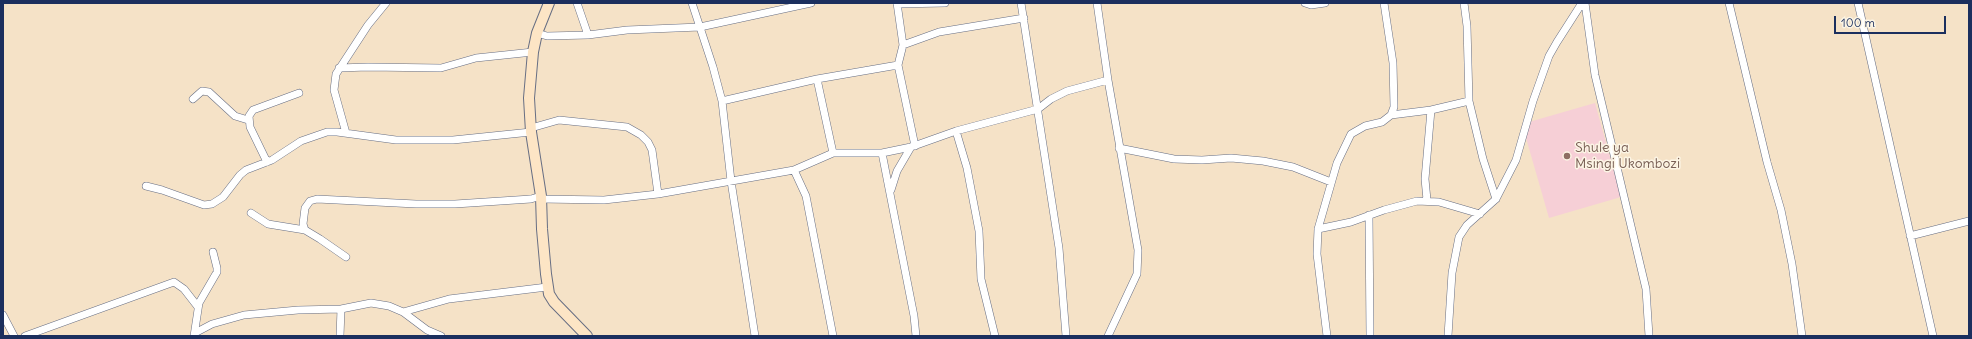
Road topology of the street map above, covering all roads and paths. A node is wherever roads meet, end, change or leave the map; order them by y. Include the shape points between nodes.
1 (386, 3) edge
2 (549, 3) edge
3 (578, 3) edge
4 (692, 3) edge
5 (812, 3) edge
6 (945, 3) edge
7 (1021, 3) edge
8 (1097, 3) edge
9 (1305, 3) edge
10 (1325, 3) edge
11 (1384, 3) edge
12 (1464, 3) edge
13 (1584, 3) edge
14 (1729, 3) edge
15 (1858, 3) edge
16 (897, 4) edge
17 (1024, 18) junction
18 (700, 27) junction
19 (537, 33) junction
20 (588, 35) junction
21 (903, 45) junction
22 (533, 52) junction
23 (898, 65) junction
24 (339, 68) junction
25 (817, 79) junction
26 (1108, 80) junction
27 (299, 93) dead end
28 (193, 100) dead end
29 (722, 101) junction
30 (1469, 101) junction
31 (1038, 109) junction
32 (1431, 110) junction
33 (1391, 115) junction
34 (248, 120) junction
35 (531, 130) junction
36 (956, 131) junction
37 (346, 133) junction
38 (913, 146) junction
39 (1119, 148) junction
40 (882, 153) junction
41 (833, 154) junction
42 (267, 162) junction
43 (794, 170) junction
44 (731, 181) junction
45 (1331, 182) junction
46 (146, 186) dead end
47 (658, 194) junction
48 (541, 197) junction
49 (1496, 199) junction
50 (1427, 200) junction
51 (892, 202) junction
52 (251, 213) dead end
53 (1480, 214) junction
54 (1369, 215) junction
55 (1969, 221) edge
56 (1318, 229) junction
57 (305, 230) junction
58 (1910, 236) junction
59 (213, 252) dead end
60 (346, 256) dead end
61 (548, 286) junction
62 (198, 307) junction
63 (340, 309) junction
64 (403, 312) junction
65 (3, 314) edge
66 (194, 334) edge
67 (14, 336) edge
68 (26, 336) edge
69 (340, 336) edge
70 (441, 336) edge
71 (587, 336) edge
72 (755, 336) edge
73 (833, 336) edge
74 (916, 336) edge
75 (995, 336) edge
76 (1066, 336) edge
77 (1108, 336) edge
78 (1328, 336) edge
79 (1370, 336) edge
80 (1448, 336) edge
81 (1649, 336) edge
82 (1802, 336) edge
83 (1933, 336) edge

1 - 24 street
2 - 19 street
3 - 20 street
4 - 18 street
5 - 18 street
6 - 16 street
7 - 17 street
8 - 26 street
9 - 10 street via 1311,6
11 - 33 street via 1393,63 1394,107
12 - 30 street
13 - 49 street via 1550,56 1533,101 1516,160
13 - 81 street via 1595,75 1646,289
14 - 82 street via 1781,210
15 - 58 street
16 - 21 street
17 - 21 street via 939,32
17 - 31 street
18 - 20 street via 627,30
18 - 29 street
19 - 20 street via 547,36
19 - 22 street
21 - 23 street
22 - 24 street via 476,58 441,68
22 - 35 street via 529,98
23 - 25 street
23 - 38 street
24 - 37 street via 334,90
25 - 29 street
25 - 41 street
26 - 31 street via 1067,90
26 - 39 street
27 - 34 street via 253,110
28 - 34 street via 202,91 209,92 235,116
29 - 44 street
30 - 32 street
30 - 49 street
31 - 36 street
31 - 76 street via 1059,248
32 - 33 street
32 - 50 street via 1425,179
33 - 45 street via 1382,122 1365,126 1351,134
34 - 42 street
35 - 37 street via 453,140 396,140
35 - 47 street via 559,120 627,127 641,135 652,150
35 - 48 street
36 - 38 street
36 - 75 street via 967,168 979,231 981,278
37 - 42 street via 327,132 316,135
38 - 40 street
38 - 51 street via 897,171 891,188
39 - 45 street via 1174,159 1244,158 1263,161 1294,167
39 - 77 street via 1138,250 1137,274
40 - 41 street
40 - 51 street
41 - 43 street
42 - 46 street via 246,170 223,196 212,204 204,205
43 - 44 street
43 - 73 street via 806,196
44 - 47 street
44 - 72 street
45 - 56 street
47 - 48 street via 604,200
48 - 57 street via 455,204 317,199 310,201 305,208
48 - 61 street
49 - 53 street
50 - 53 street
50 - 54 street
51 - 74 street
52 - 57 street via 268,224
53 - 80 street via 1458,237 1452,273
54 - 56 street
54 - 79 street
55 - 58 street
56 - 78 street via 1317,254
57 - 60 street
58 - 83 street
59 - 62 street via 217,272
61 - 64 street via 449,299
61 - 71 street via 549,294 560,311
62 - 66 street
62 - 68 street via 184,289 174,282
63 - 64 street via 371,303
63 - 66 street via 244,315 212,324
63 - 69 street
64 - 70 street via 427,330
65 - 67 street

